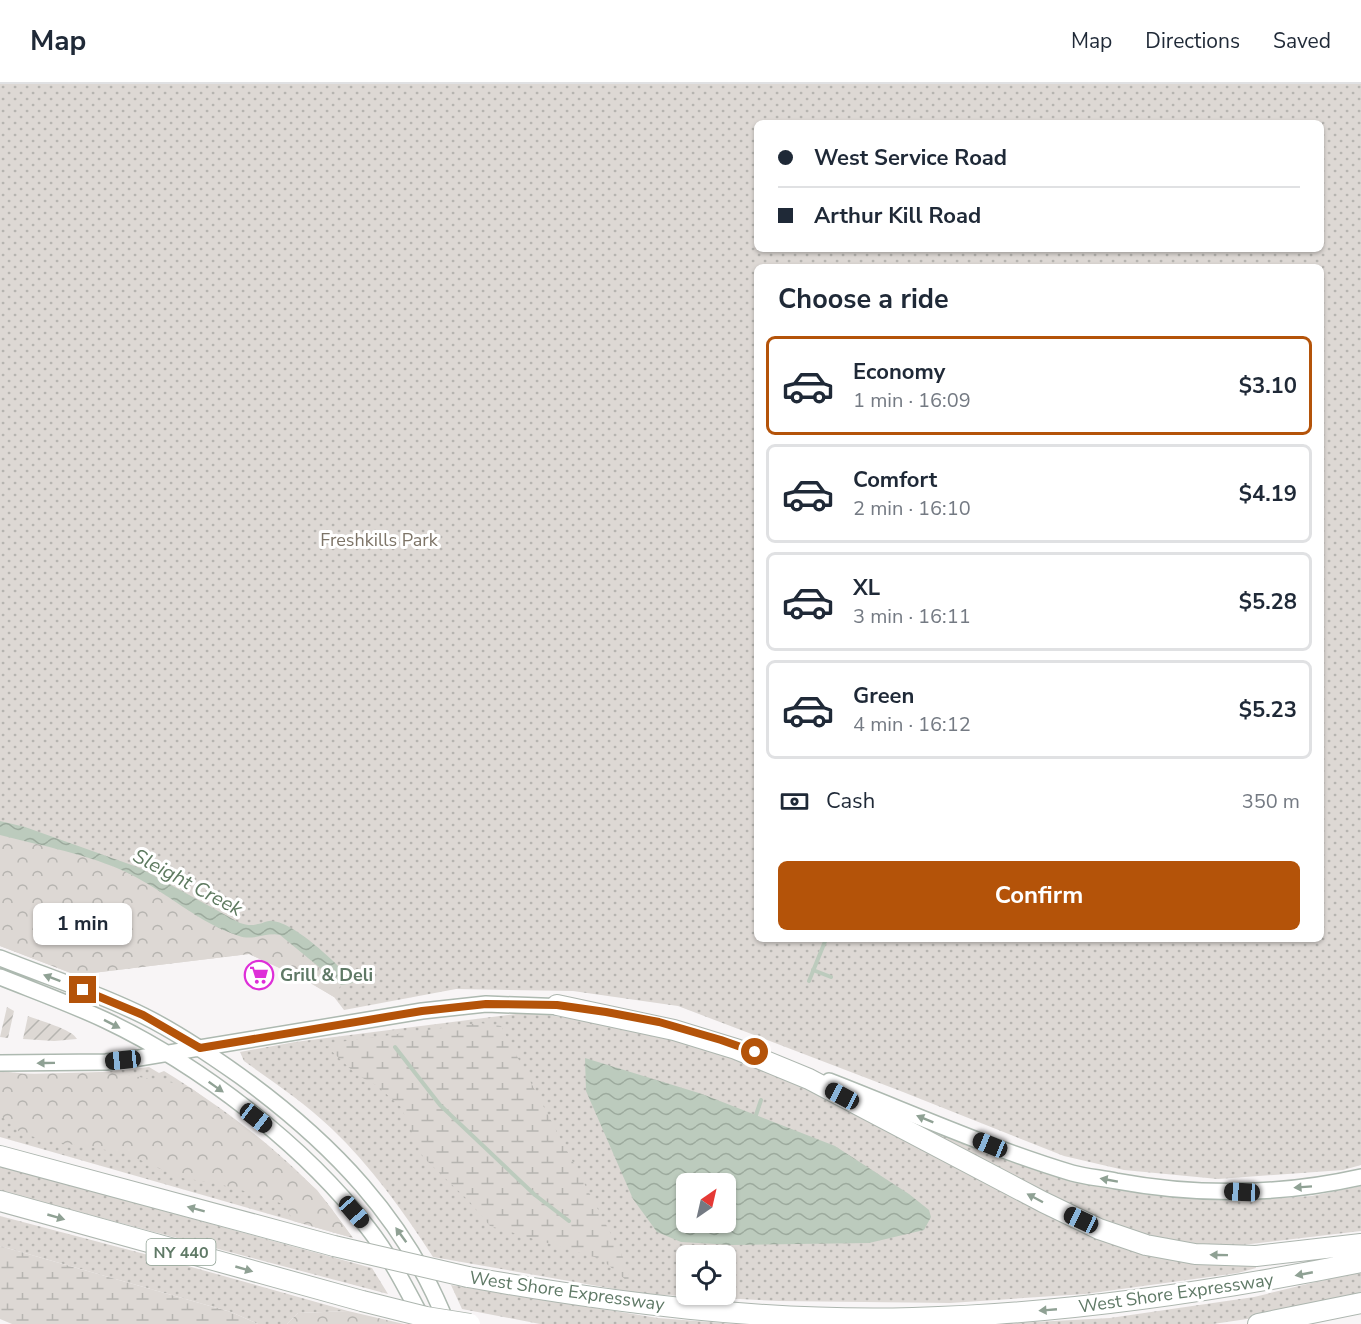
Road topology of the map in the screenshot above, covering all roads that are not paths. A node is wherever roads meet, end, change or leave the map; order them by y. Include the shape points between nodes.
1 (0, 958) edge
2 (0, 977) edge
3 (557, 1005) junction
4 (200, 1048) junction
5 (167, 1054) junction
6 (0, 1063) edge
7 (0, 1156) edge
8 (1361, 1177) edge
9 (0, 1201) edge
10 (1361, 1244) edge
11 (1361, 1262) edge
12 (1361, 1303) edge
13 (425, 1324) edge
14 (447, 1324) edge
15 (470, 1324) edge
16 (1258, 1324) edge

4 -> 1 street via 143,1015
2 -> 5 street via 105,1020
3 - 4 street via 486,1004 422,1011
8 -> 3 street via 1323,1185 1242,1192 1154,1188 1074,1173 990,1145 721,1040 659,1022
10 -> 3 highway via 1256,1256 1195,1254 1146,1245 1099,1229 1043,1202 809,1078 674,1030
4 - 5 street
14 -> 4 street via 406,1241 373,1196 328,1147 282,1106
5 -> 6 street via 106,1062
5 -> 13 street via 223,1092 326,1178 369,1229
11 -> 7 highway, West Shore Expressway / NY 440, bridge via 1178,1296 1047,1311 912,1318 776,1316 562,1294 468,1277 334,1246
9 -> 15 highway, NY 440, bridge via 362,1301
12 - 16 highway

